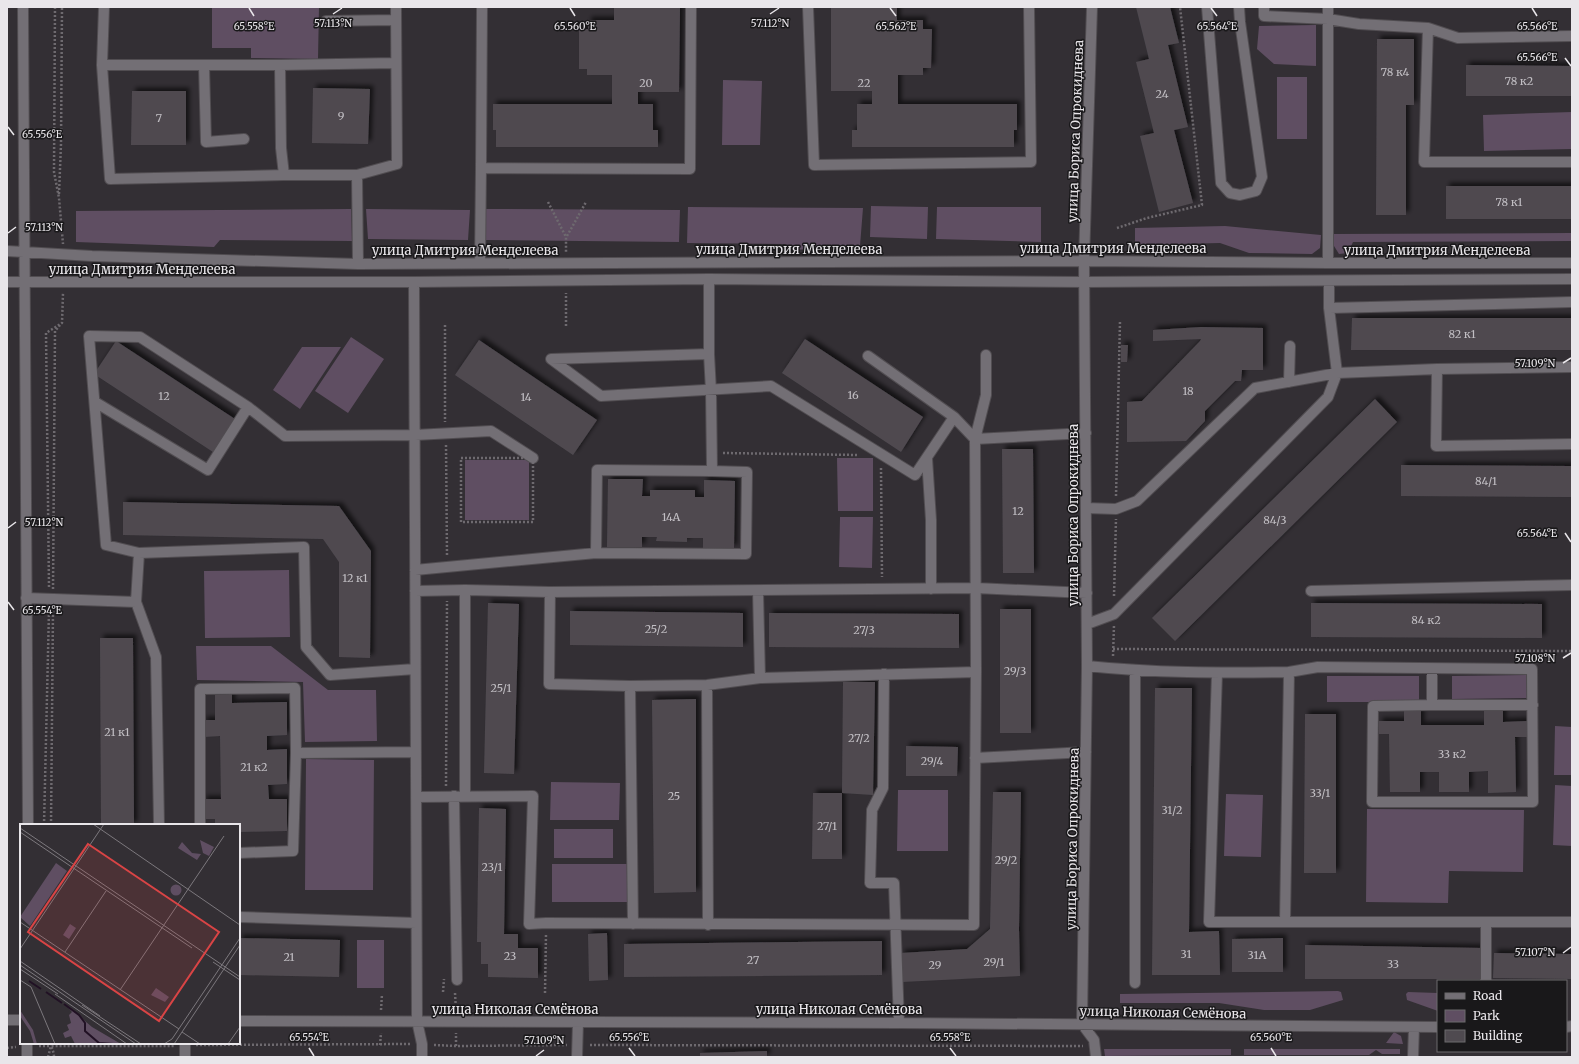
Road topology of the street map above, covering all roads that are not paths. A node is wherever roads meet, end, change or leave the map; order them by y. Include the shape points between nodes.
1 (23, 7) edge
2 (104, 7) edge
3 (396, 7) edge
4 (482, 7) edge
5 (691, 7) edge
6 (808, 7) edge
7 (1029, 7) edge
8 (1092, 7) edge
9 (1207, 7) edge
10 (1239, 7) edge
11 (1264, 7) edge
12 (1328, 7) edge
13 (1328, 19) junction
14 (396, 20) junction
15 (326, 21) dead end
16 (1428, 28) junction
17 (1572, 36) edge
18 (395, 63) junction
19 (102, 65) junction
20 (204, 65) junction
21 (280, 65) junction
22 (244, 139) dead end
23 (1572, 162) edge
24 (481, 168) junction
25 (284, 175) junction
26 (357, 175) junction
27 (7, 251) edge
28 (25, 251) junction
29 (1084, 261) junction
30 (480, 263) junction
31 (1328, 263) junction
32 (1572, 263) edge
33 (358, 264) junction
34 (709, 279) junction
35 (1572, 279) edge
36 (1329, 281) junction
37 (7, 282) edge
38 (25, 282) junction
39 (414, 282) junction
40 (1085, 282) junction
41 (1572, 302) edge
42 (1329, 308) junction
43 (1290, 346) dead end
44 (709, 354) junction
45 (986, 354) dead end
46 (868, 356) dead end
47 (1572, 367) edge
48 (1437, 369) junction
49 (1337, 373) junction
50 (1289, 382) junction
51 (711, 391) junction
52 (95, 402) junction
53 (248, 407) junction
54 (954, 417) junction
55 (1086, 433) junction
56 (415, 434) junction
57 (975, 439) junction
58 (1572, 444) edge
59 (533, 458) road end
60 (927, 458) junction
61 (712, 471) junction
62 (1086, 508) junction
63 (139, 553) junction
64 (596, 553) junction
65 (415, 570) junction
66 (1572, 586) edge
67 (976, 588) junction
68 (930, 589) junction
69 (415, 590) junction
70 (465, 590) junction
71 (758, 591) junction
72 (1311, 591) dead end
73 (550, 592) junction
74 (1087, 593) junction
75 (26, 598) junction
76 (136, 602) junction
77 (1087, 624) junction
78 (1087, 666) junction
79 (416, 669) junction
80 (1432, 669) junction
81 (1134, 671) junction
82 (976, 672) junction
83 (1289, 672) junction
84 (884, 674) junction
85 (1218, 674) junction
86 (760, 678) junction
87 (707, 685) junction
88 (630, 686) junction
89 (1432, 705) junction
90 (1533, 705) junction
91 (416, 752) junction
92 (1086, 752) junction
93 (296, 753) junction
94 (975, 758) junction
95 (465, 795) junction
96 (416, 796) junction
97 (450, 796) junction
98 (28, 824) edge
99 (158, 824) edge
100 (200, 824) edge
101 (240, 853) edge
102 (240, 917) edge
103 (1285, 922) junction
104 (1572, 922) edge
105 (416, 923) junction
106 (1486, 923) junction
107 (633, 924) junction
108 (708, 925) junction
109 (895, 925) junction
110 (458, 980) dead end
111 (1486, 980) edge
112 (1135, 983) dead end
113 (7, 1020) edge
114 (20, 1020) edge
115 (240, 1020) edge
116 (417, 1022) junction
117 (578, 1022) junction
118 (899, 1022) junction
119 (1082, 1024) junction
120 (1414, 1027) junction
121 (1437, 1028) edge
122 (27, 1044) edge
123 (185, 1044) edge
124 (27, 1057) edge
125 (185, 1057) edge
126 (422, 1057) edge
127 (577, 1057) edge
128 (1096, 1057) edge
129 (1413, 1057) edge

1 - 28 street
2 - 19 street
3 - 14 street
4 - 24 street
5 - 24 street via 690,169
6 - 7 street via 814,165 1031,162
8 - 29 street, улица Бориса Опрокиднева
9 - 10 street via 1221,183 1230,193 1240,195 1256,191 1262,177
11 - 13 street via 1264,16
12 - 13 street
13 - 16 street via 1359,24
13 - 31 street
14 - 15 street
14 - 18 street
16 - 17 street via 1458,38
16 - 23 street via 1424,162
18 - 21 street
18 - 26 street via 396,164
19 - 20 street
19 - 25 street via 110,179
20 - 21 street
20 - 22 street via 206,142
21 - 25 street via 281,148
24 - 30 street
25 - 26 street
26 - 33 street
27 - 28 street, улица Дмитрия Менделеева
28 - 33 street, улица Дмитрия Менделеева via 107,257
28 - 38 street
29 - 30 street, улица Дмитрия Менделеева
29 - 31 street, улица Дмитрия Менделеева
29 - 40 street, улица Бориса Опрокиднева
30 - 33 street, улица Дмитрия Менделеева
31 - 32 street, улица Дмитрия Менделеева
34 - 39 street, улица Дмитрия Менделеева
34 - 40 street, улица Дмитрия Менделеева
34 - 44 street
35 - 36 street, улица Дмитрия Менделеева
36 - 40 street, улица Дмитрия Менделеева
36 - 42 street
37 - 38 street, улица Дмитрия Менделеева
38 - 39 street, улица Дмитрия Менделеева
38 - 75 street
39 - 56 street
40 - 55 street, улица Бориса Опрокиднева
41 - 42 street
42 - 49 street
43 - 50 street
44 - 51 street
44 - 51 street via 551,359 600,396
45 - 57 street via 986,395
46 - 54 street
47 - 48 street
48 - 49 street
48 - 58 street via 1436,446
49 - 50 street
49 - 77 street via 1328,397 1114,614
50 - 62 street via 1255,388 1137,501 1116,509
51 - 60 street via 771,386 915,475
51 - 61 street
52 - 53 street via 208,470
52 - 53 street via 89,336 140,337
52 - 63 street via 106,545
53 - 56 street via 285,436
54 - 57 street
54 - 60 street
55 - 57 street
55 - 62 street, улица Бориса Опрокиднева
56 - 59 street via 491,431
56 - 65 street
57 - 67 street
60 - 68 street
61 - 64 street via 597,470
61 - 64 street via 747,472 746,554
62 - 74 street, улица Бориса Опрокиднева
63 - 76 street
63 - 79 street via 304,547 306,647 330,674
64 - 65 street
65 - 69 street
66 - 72 street
67 - 68 street
67 - 74 street
67 - 82 street
68 - 71 street
69 - 70 street
69 - 79 street
70 - 73 street
70 - 95 street
71 - 73 street
71 - 86 street
73 - 88 street via 548,684
74 - 77 street, улица Бориса Опрокиднева
75 - 76 street
75 - 98 street
76 - 99 street via 156,657
77 - 78 street, улица Бориса Опрокиднева
78 - 81 street
78 - 92 street, улица Бориса Опрокиднева
79 - 91 street
80 - 83 street via 1318,667
80 - 89 street
80 - 90 street via 1532,670
81 - 85 street
81 - 112 street
82 - 84 street
82 - 94 street
83 - 85 street
83 - 103 street
84 - 86 street
84 - 109 street via 884,788 872,810 870,883 894,883
85 - 103 street via 1209,922
86 - 87 street
87 - 88 street
87 - 108 street
88 - 107 street
89 - 90 street
89 - 90 street via 1373,706 1372,802 1533,802
91 - 93 street
91 - 96 street
92 - 94 street
92 - 119 street, улица Бориса Опрокиднева
93 - 100 street via 295,688 200,689
93 - 101 street via 293,851
94 - 109 street via 974,925
95 - 97 street
95 - 107 street via 533,796 529,924
96 - 97 street
96 - 105 street
97 - 110 street
102 - 105 street
103 - 106 street
104 - 106 street
105 - 116 street
106 - 111 street
107 - 108 street
108 - 109 street
109 - 118 street
113 - 114 street
115 - 116 street, улица Николая Семёнова
116 - 117 street, улица Николая Семёнова
116 - 126 street
117 - 118 street, улица Николая Семёнова
117 - 127 street
118 - 119 street, улица Николая Семёнова
119 - 120 street, улица Николая Семёнова
119 - 128 street via 1094,1040
120 - 121 street, улица Николая Семёнова
120 - 129 street
122 - 124 street
123 - 125 street

